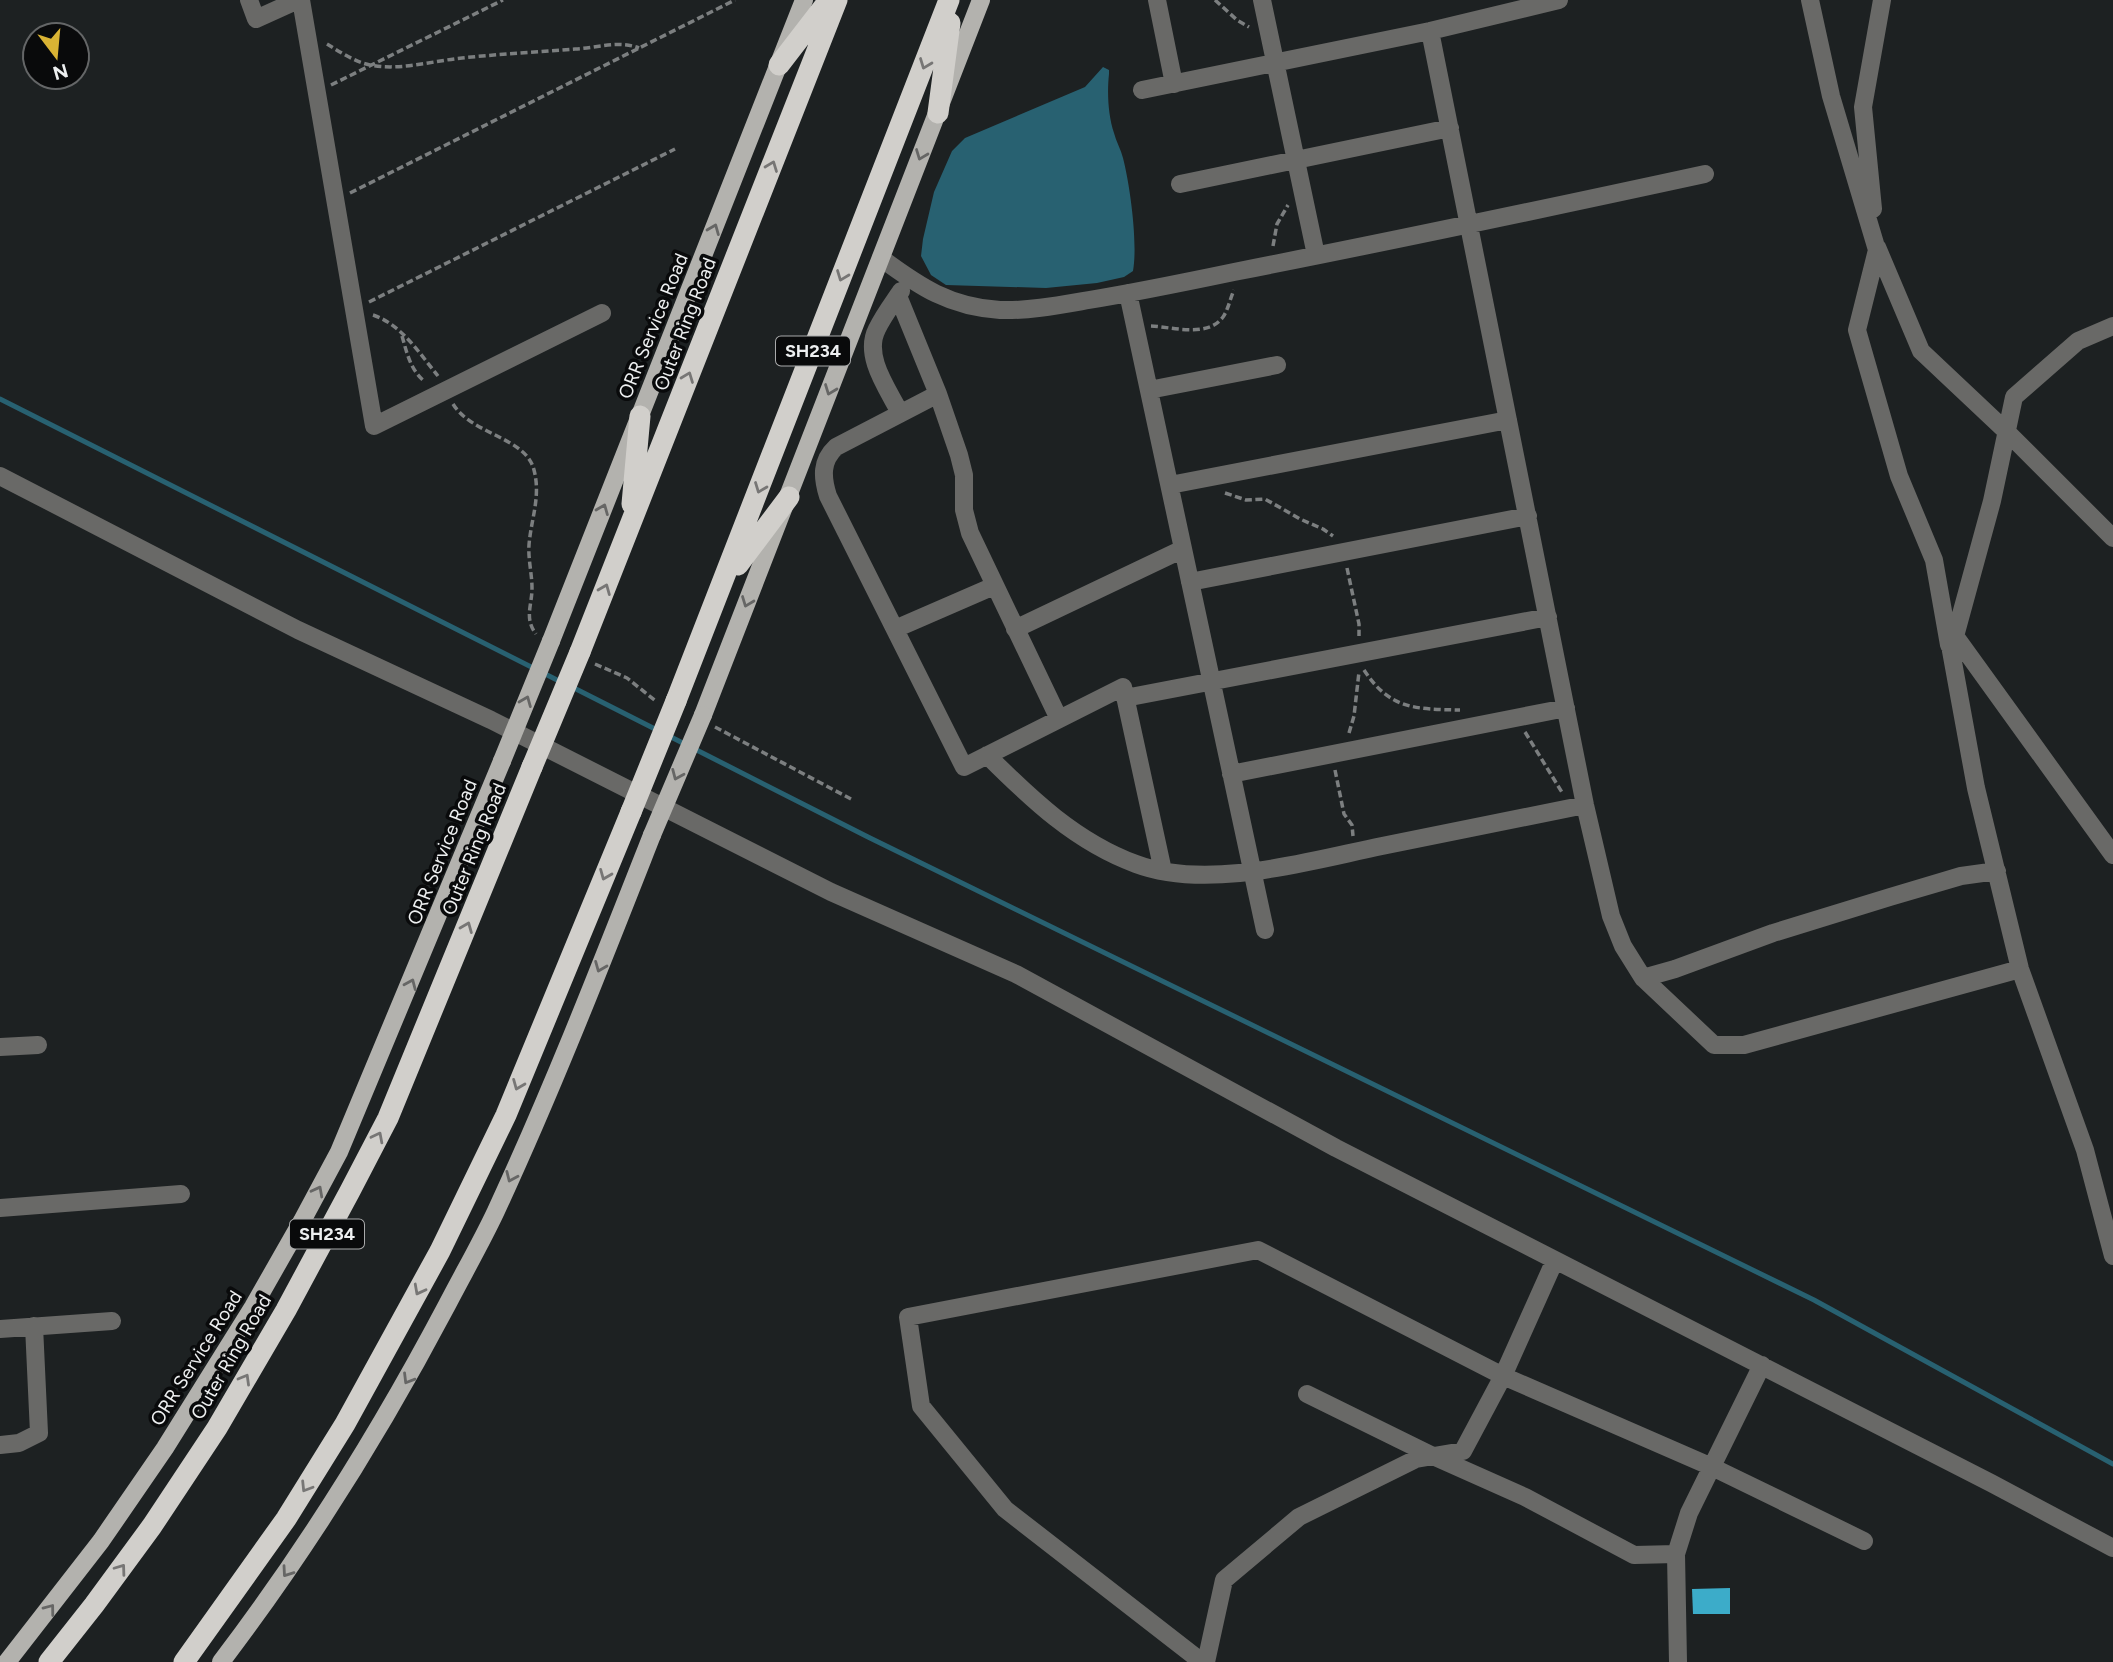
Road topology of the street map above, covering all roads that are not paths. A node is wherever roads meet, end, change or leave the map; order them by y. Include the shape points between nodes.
1 (249, 0) edge
2 (300, 0) edge
3 (804, 0) edge
4 (829, 0) edge
5 (836, 0) edge
6 (951, 0) edge
7 (982, 0) edge
8 (1157, 0) edge
9 (1262, 0) edge
10 (1559, 0) edge
11 (1810, 0) edge
12 (1882, 0) edge
13 (1430, 31) junction
14 (1275, 63) junction
15 (779, 65) junction
16 (1174, 84) junction
17 (1142, 90) dead end
18 (937, 113) junction
19 (1450, 128) junction
20 (1296, 160) junction
21 (1705, 174) dead end
22 (1180, 184) dead end
23 (1469, 225) junction
24 (1877, 250) junction
25 (1316, 256) junction
26 (881, 258) junction
27 (909, 279) junction
28 (1128, 293) junction
29 (898, 296) junction
30 (602, 313) dead end
31 (2113, 326) edge
32 (1277, 365) dead end
33 (1149, 390) junction
34 (938, 394) junction
35 (900, 413) junction
36 (640, 416) junction
37 (1508, 420) junction
38 (2007, 432) junction
39 (0, 476) edge
40 (1170, 485) junction
41 (789, 497) junction
42 (1528, 516) junction
43 (630, 527) junction
44 (2113, 538) edge
45 (1183, 549) junction
46 (1190, 583) junction
47 (995, 586) junction
48 (720, 588) junction
49 (1548, 617) junction
50 (895, 629) junction
51 (1015, 629) junction
52 (1953, 644) junction
53 (1211, 680) junction
54 (1125, 698) junction
55 (1566, 708) junction
56 (1059, 719) junction
57 (987, 755) junction
58 (1231, 774) junction
59 (1585, 805) junction
60 (2113, 855) edge
61 (1163, 871) junction
62 (1997, 871) junction
63 (1252, 872) junction
64 (1265, 930) dead end
65 (2020, 969) junction
66 (1643, 978) junction
67 (38, 1045) dead end
68 (0, 1047) edge
69 (181, 1194) dead end
70 (0, 1208) edge
71 (2113, 1256) edge
72 (1555, 1260) junction
73 (112, 1321) dead end
74 (34, 1326) junction
75 (0, 1329) edge
76 (1762, 1365) junction
77 (1503, 1376) junction
78 (1307, 1394) dead end
79 (0, 1445) edge
80 (1433, 1456) junction
81 (1712, 1466) junction
82 (1864, 1541) dead end
83 (2113, 1548) edge
84 (1676, 1554) junction
85 (7, 1662) edge
86 (49, 1662) edge
87 (184, 1662) edge
88 (221, 1662) edge
89 (1204, 1662) edge
90 (1678, 1662) edge

1 - 2 street via 257,19
2 - 30 street via 374,426
3 - 15 main road, ORR Service Road
4 - 15 highway
43 -> 5 highway, Outer Ring Road / SH234
6 - 18 highway
6 -> 48 highway, SH234
7 - 18 main road
8 - 16 street
9 - 14 street
10 - 13 street
11 - 24 street via 1831,96
12 - 24 street via 1863,107
13 - 14 street
13 - 19 street
14 - 16 street
14 - 20 street
36 -> 15 main road, ORR Service Road
16 - 17 street
18 -> 26 main road
19 - 20 street
19 - 23 street
20 - 22 street
20 - 25 street
21 - 23 street
23 - 25 street
23 - 37 street
24 - 38 street via 1921,351
24 - 52 street via 1857,330 1899,477 1934,560
25 - 28 street
26 - 27 street
26 -> 41 main road
27 - 28 street via 956,303 1002,310
27 - 29 street
28 - 33 street
29 - 34 street
29 - 35 street via 877,329 873,351
31 - 38 street via 2078,341 2014,397
32 - 33 street
33 - 40 street
34 - 35 street
34 - 47 street via 964,475 964,510 970,533
35 - 50 street via 836,447 825,462 823,475 828,496
36 - 43 highway
85 -> 36 main road, ORR Service Road, bridge via 102,1541 165,1448 253,1307 339,1152
37 - 40 street
37 - 42 street
38 - 44 street
38 - 52 street
39 - 72 street via 286,624 491,720 831,892 1016,974 1336,1148
40 - 45 street
41 - 48 highway
41 -> 88 main road, bridge via 500,1202 414,1369 298,1556
42 - 46 street
42 - 49 street
86 -> 43 highway, Outer Ring Road / SH234, bridge via 145,1535 217,1427 286,1310 388,1118
45 - 46 street
45 - 51 street
46 - 53 street
47 - 50 street
47 - 51 street
48 -> 87 highway, SH234, bridge via 506,1115 440,1251 345,1424 286,1519
49 - 53 street
49 - 55 street
50 - 57 street via 964,767
51 - 56 street
52 - 60 street
52 - 62 street via 1976,788
53 - 54 street
53 - 58 street
54 - 56 street via 1123,687
54 - 61 street
55 - 58 street
55 - 59 street
56 - 57 street
57 - 61 street via 1041,808 1085,839 1138,866
58 - 63 street
59 - 63 street
59 - 66 street via 1611,916
61 - 63 street
62 - 65 street
62 - 66 street via 1961,876 1889,897
63 - 64 street
65 - 66 street via 1744,1045 1714,1045
65 - 71 street via 2085,1150
67 - 68 street
69 - 70 street
72 - 76 street
72 - 77 street
73 - 74 street
74 - 75 street
74 - 79 street via 39,1433 19,1443
76 - 81 street
76 - 83 street
77 - 80 street via 1463,1451
77 - 81 street
77 - 89 street via 1258,1250 908,1317 921,1406 1005,1509
78 - 80 street
80 - 84 street via 1525,1497 1634,1555
80 - 89 street via 1416,1459 1299,1517 1224,1580
81 - 82 street
81 - 84 street
84 - 90 street

